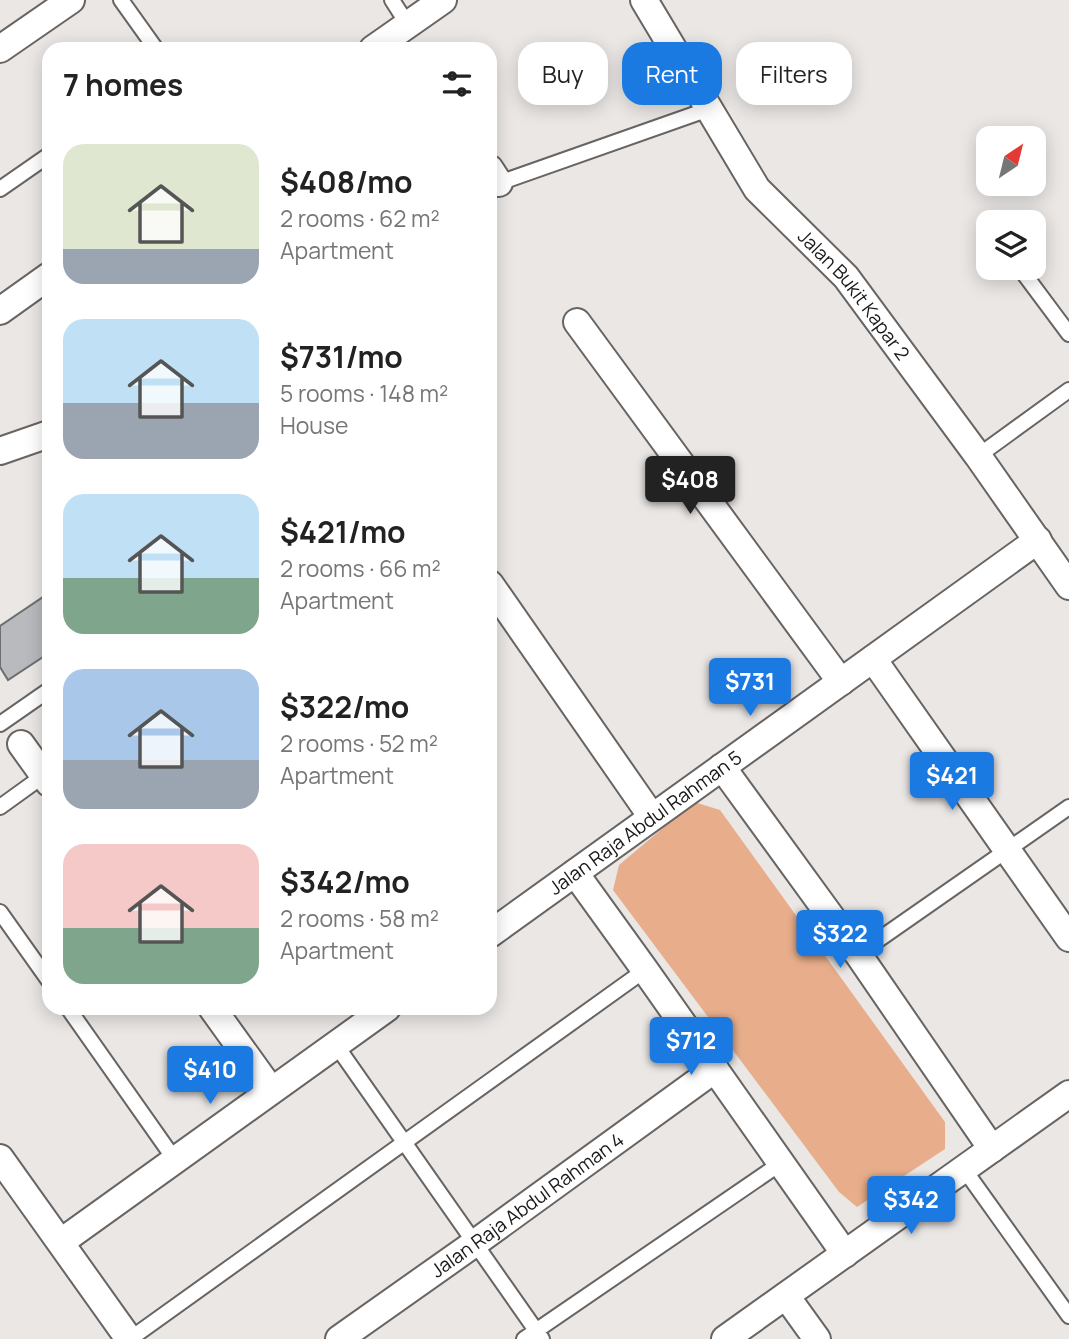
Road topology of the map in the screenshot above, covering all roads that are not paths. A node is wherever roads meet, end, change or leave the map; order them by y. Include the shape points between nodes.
1 (71, 0) edge
2 (121, 0) edge
3 (391, 0) edge
4 (443, 0) edge
5 (644, 0) edge
6 (406, 35) edge
7 (151, 42) edge
8 (390, 42) edge
9 (0, 49) edge
10 (709, 109) junction
11 (42, 160) edge
12 (497, 175) edge
13 (0, 189) edge
14 (1029, 280) edge
15 (42, 281) edge
16 (0, 311) edge
17 (577, 322) dead end
18 (1069, 334) edge
19 (1069, 390) edge
20 (42, 436) edge
21 (0, 451) edge
22 (978, 456) junction
23 (1038, 541) junction
24 (1069, 586) edge
25 (497, 594) edge
26 (873, 659) junction
27 (841, 682) junction
28 (42, 695) edge
29 (0, 724) edge
30 (21, 744) dead end
31 (722, 767) junction
32 (42, 773) edge
33 (42, 781) edge
34 (0, 807) edge
35 (1069, 807) edge
36 (652, 817) junction
37 (1007, 850) junction
38 (575, 873) junction
39 (0, 912) edge
40 (497, 929) edge
41 (1069, 938) edge
42 (858, 954) junction
43 (645, 970) junction
44 (42, 971) edge
45 (73, 1015) edge
46 (217, 1015) edge
47 (377, 1015) edge
48 (336, 1045) junction
49 (715, 1069) junction
50 (271, 1090) junction
51 (1069, 1094) edge
52 (405, 1143) junction
53 (992, 1149) junction
54 (0, 1158) edge
55 (175, 1160) junction
56 (781, 1163) junction
57 (964, 1169) junction
58 (61, 1242) junction
59 (475, 1243) junction
60 (845, 1254) junction
61 (786, 1296) junction
62 (1069, 1317) edge
63 (534, 1336) edge
64 (129, 1339) edge
65 (339, 1339) edge
66 (725, 1339) edge
67 (817, 1339) edge

1 - 9 street
2 - 7 lane
3 - 6 lane
4 - 6 street
5 - 10 street, Jalan Bukit Kapar 2
6 - 8 street
10 - 12 lane
10 - 22 street, Jalan Bukit Kapar 2 via 757,189 846,277
11 - 13 lane
14 - 18 lane
15 - 16 street
17 - 27 street
19 - 22 lane
20 - 21 street
22 - 23 street, Jalan Bukit Kapar 2
23 - 24 street, Jalan Bukit Kapar 2
23 - 26 street, Jalan Raja Abdul Rahman 5
25 - 36 street
26 - 27 street, Jalan Raja Abdul Rahman 5
26 - 37 street
27 - 31 street, Jalan Raja Abdul Rahman 5
28 - 29 lane
30 - 32 street
31 - 36 street, Jalan Raja Abdul Rahman 5
31 - 42 street
33 - 34 lane
35 - 37 lane
36 - 38 street, Jalan Raja Abdul Rahman 5
37 - 41 street
37 - 42 lane
38 - 40 street, Jalan Raja Abdul Rahman 5
38 - 43 street
39 - 44 lane
42 - 53 street
43 - 49 street
43 - 52 lane
45 - 55 lane
46 - 50 street
47 - 48 street
48 - 50 street
48 - 52 lane
49 - 56 street
49 - 59 street, Jalan Raja Abdul Rahman 4
50 - 55 street
51 - 53 street
52 - 59 lane
52 - 64 lane
53 - 57 street
54 - 58 street
55 - 58 street
56 - 60 street
56 - 63 lane
57 - 60 street
57 - 62 lane
58 - 64 street
59 - 63 lane
59 - 65 street, Jalan Raja Abdul Rahman 4
60 - 61 street
61 - 66 street
61 - 67 street

